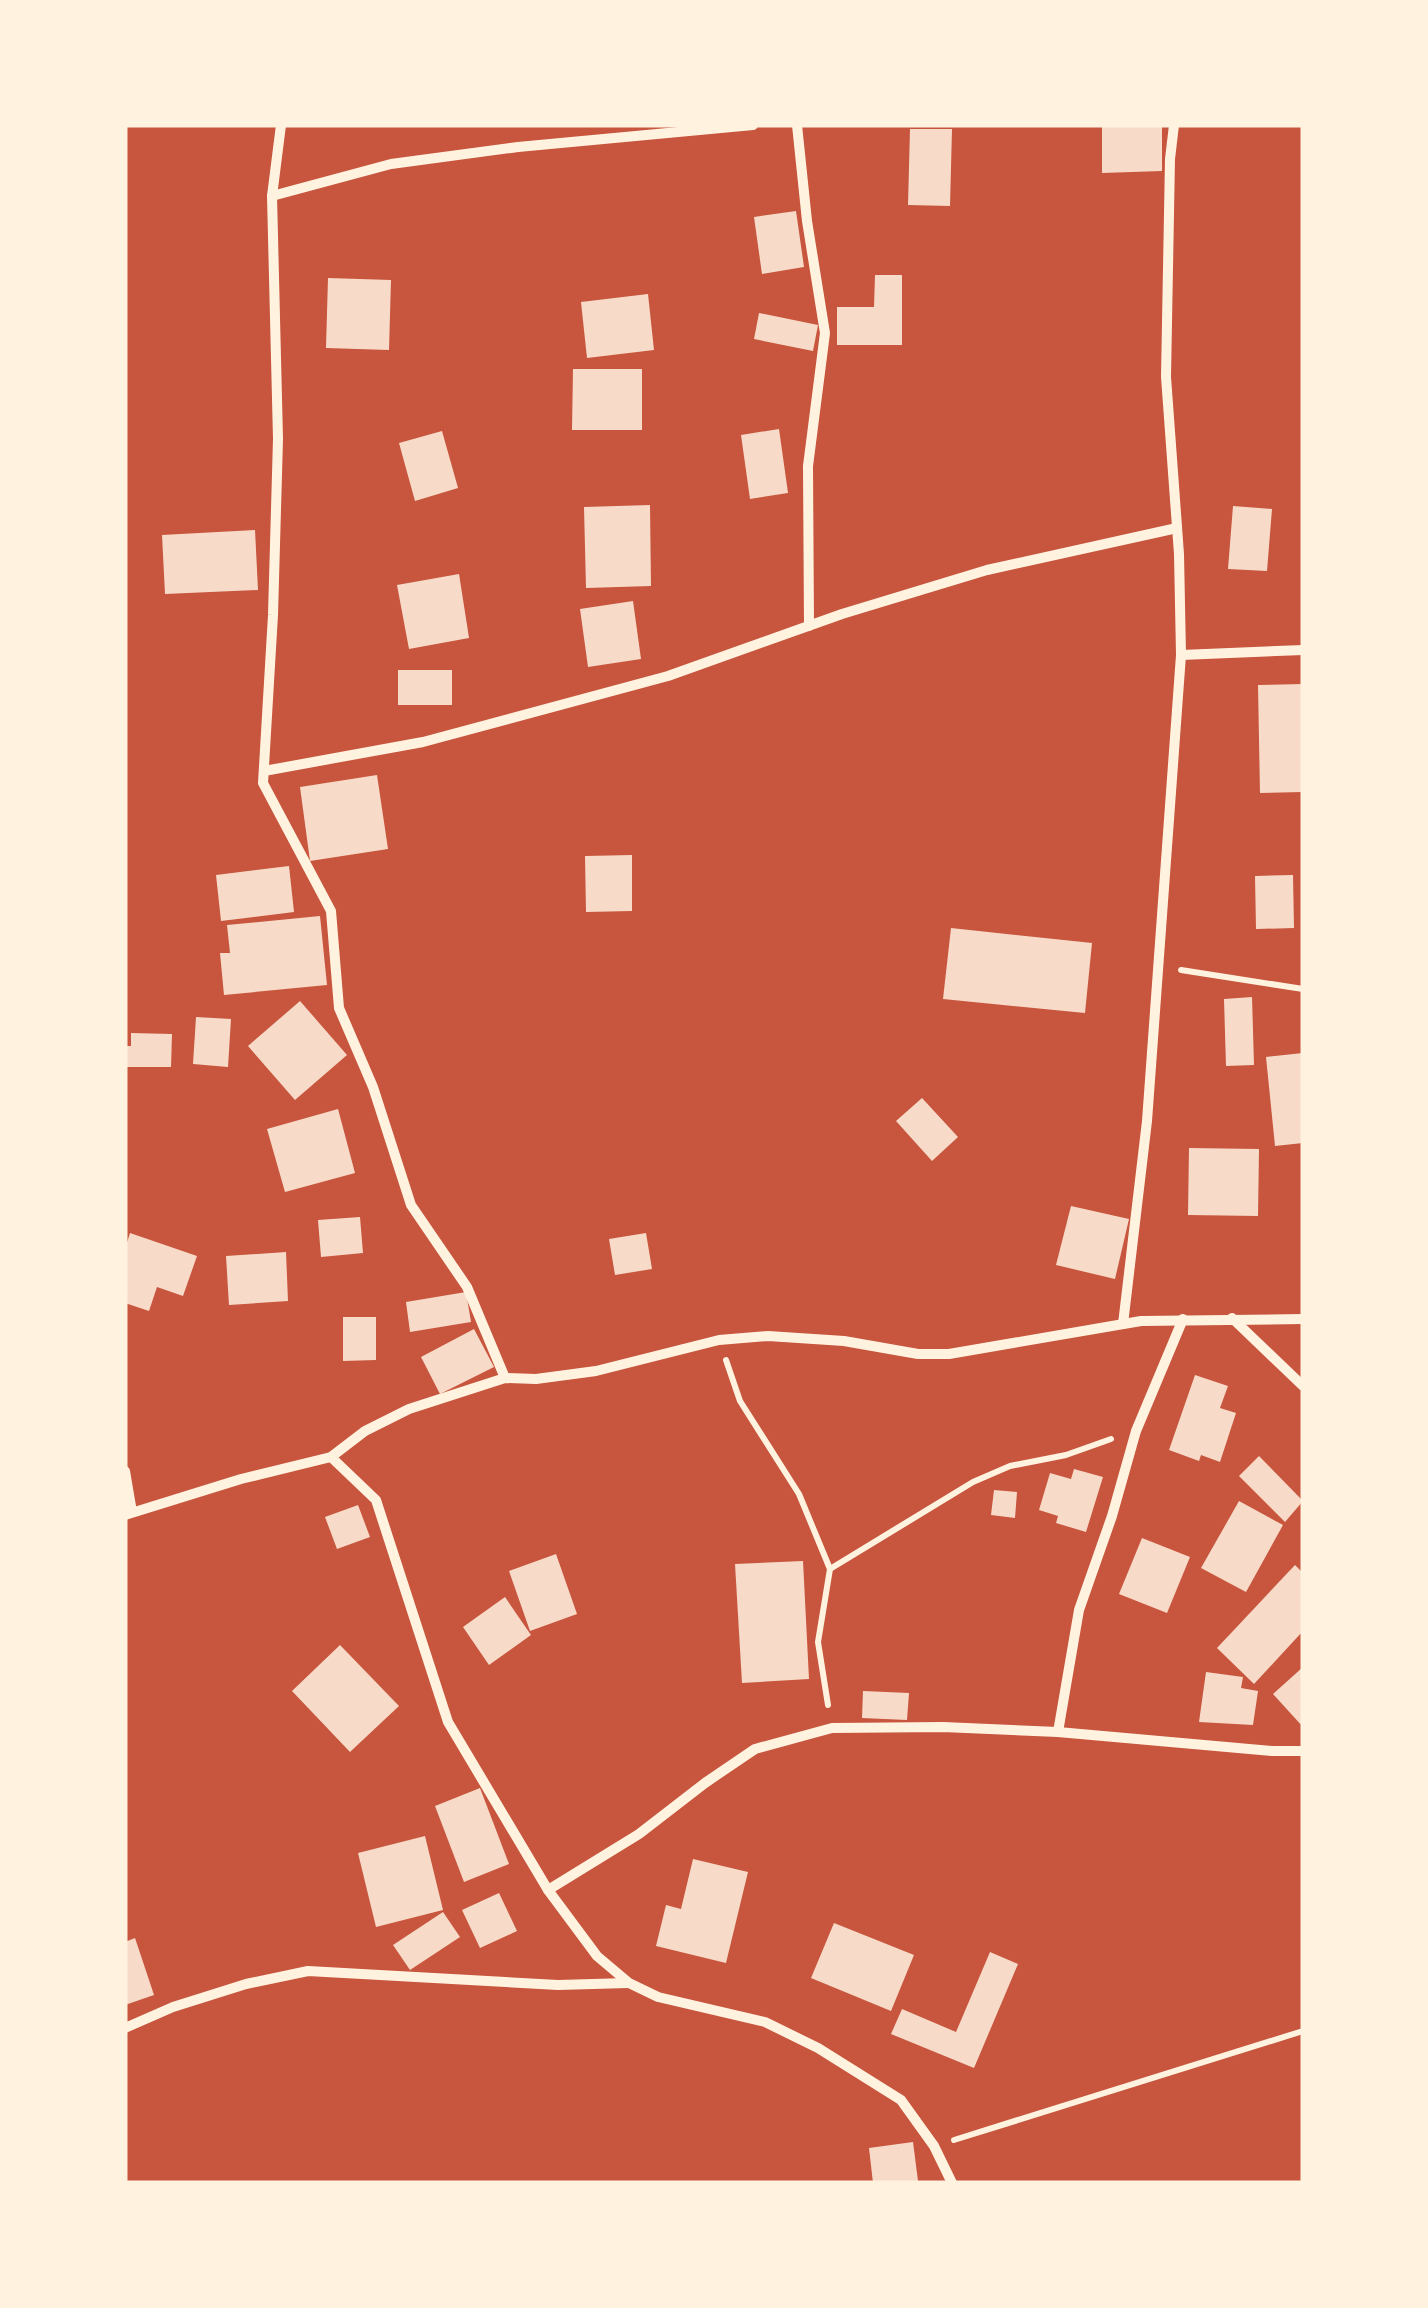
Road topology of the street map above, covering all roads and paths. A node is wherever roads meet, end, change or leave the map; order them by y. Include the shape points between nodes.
1 (282, 125) edge
2 (753, 125) edge
3 (798, 125) edge
4 (1174, 125) edge
5 (272, 196) junction
6 (1176, 528) junction
7 (809, 626) junction
8 (1303, 650) edge
9 (1181, 655) junction
10 (264, 771) junction
11 (1159, 966) junction
12 (1303, 990) edge
13 (1232, 1318) junction
14 (1183, 1320) junction
15 (1303, 1320) edge
16 (1123, 1324) junction
17 (720, 1340) junction
18 (505, 1378) junction
19 (1303, 1386) edge
20 (1136, 1430) junction
21 (332, 1457) junction
22 (125, 1471) edge
23 (128, 1514) edge
24 (830, 1569) junction
25 (832, 1728) junction
26 (1058, 1732) junction
27 (1303, 1751) edge
28 (548, 1890) junction
29 (629, 1983) junction
30 (125, 2028) edge
31 (1303, 2032) edge
32 (934, 2146) junction
33 (952, 2183) edge

1 - 5 street
2 - 5 street via 391,164
3 - 7 street via 826,333 808,466
4 - 6 street via 1166,376
5 - 10 street via 278,439
6 - 7 street via 987,570
6 - 9 street
7 - 10 street via 668,676 423,742
8 - 9 street
9 - 11 street
10 - 18 street via 264,784 331,911 339,1008 373,1087 410,1205 467,1287
11 - 12 path
11 - 16 street
13 - 14 street
13 - 15 street
13 - 19 street
14 - 16 street
14 - 20 street
16 - 17 street via 950,1354 803,1338
17 - 18 street via 596,1371
17 - 24 path via 740,1401 799,1494
18 - 21 street via 408,1409
20 - 24 path via 973,1482
20 - 26 street via 1079,1610
21 - 23 street
21 - 28 street via 376,1500 448,1722
22 - 23 street
24 - 25 path via 818,1642
25 - 26 street
25 - 28 street via 756,1749
26 - 27 street
28 - 29 street via 596,1956
29 - 30 street via 308,1972 210,1995
29 - 32 street via 658,1997 765,2022 818,2048 901,2100
31 - 32 path
32 - 33 street

